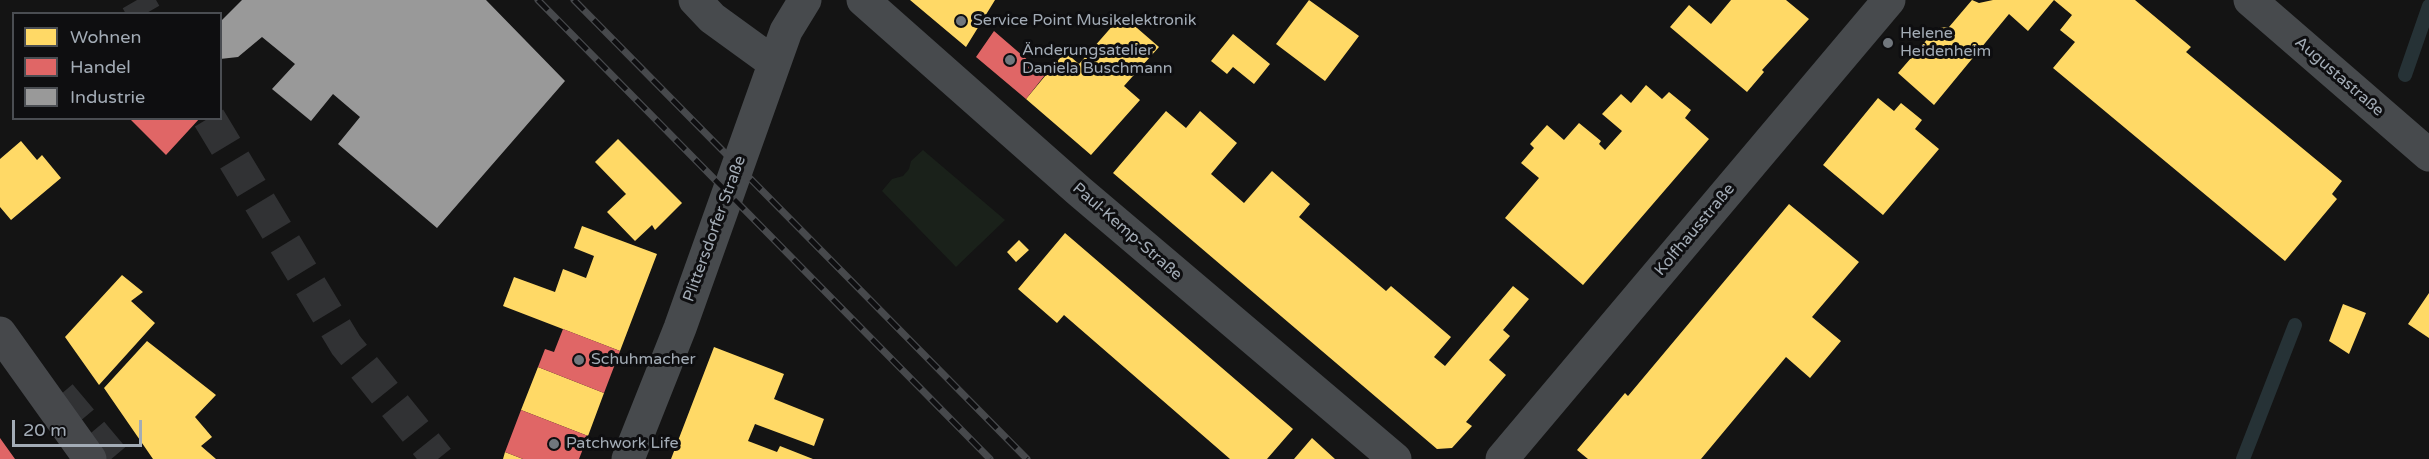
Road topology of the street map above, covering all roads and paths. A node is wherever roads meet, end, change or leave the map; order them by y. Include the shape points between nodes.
1 (695, 0) edge
2 (805, 0) edge
3 (863, 0) edge
4 (1889, 0) edge
5 (2250, 0) edge
6 (774, 63) junction
7 (2429, 155) edge
8 (0, 333) edge
9 (90, 459) edge
10 (628, 459) edge
11 (1395, 459) edge
12 (1502, 459) edge

1 - 6 street via 712,18
2 - 6 street, Plittersdorfer Straße via 786,31
3 - 11 street, Paul-Kemp-Straße via 1079,191
4 - 12 street, Kolfhausstraße
5 - 7 street, Augustastraße
6 - 10 street, Plittersdorfer Straße via 680,328
8 - 9 main road

